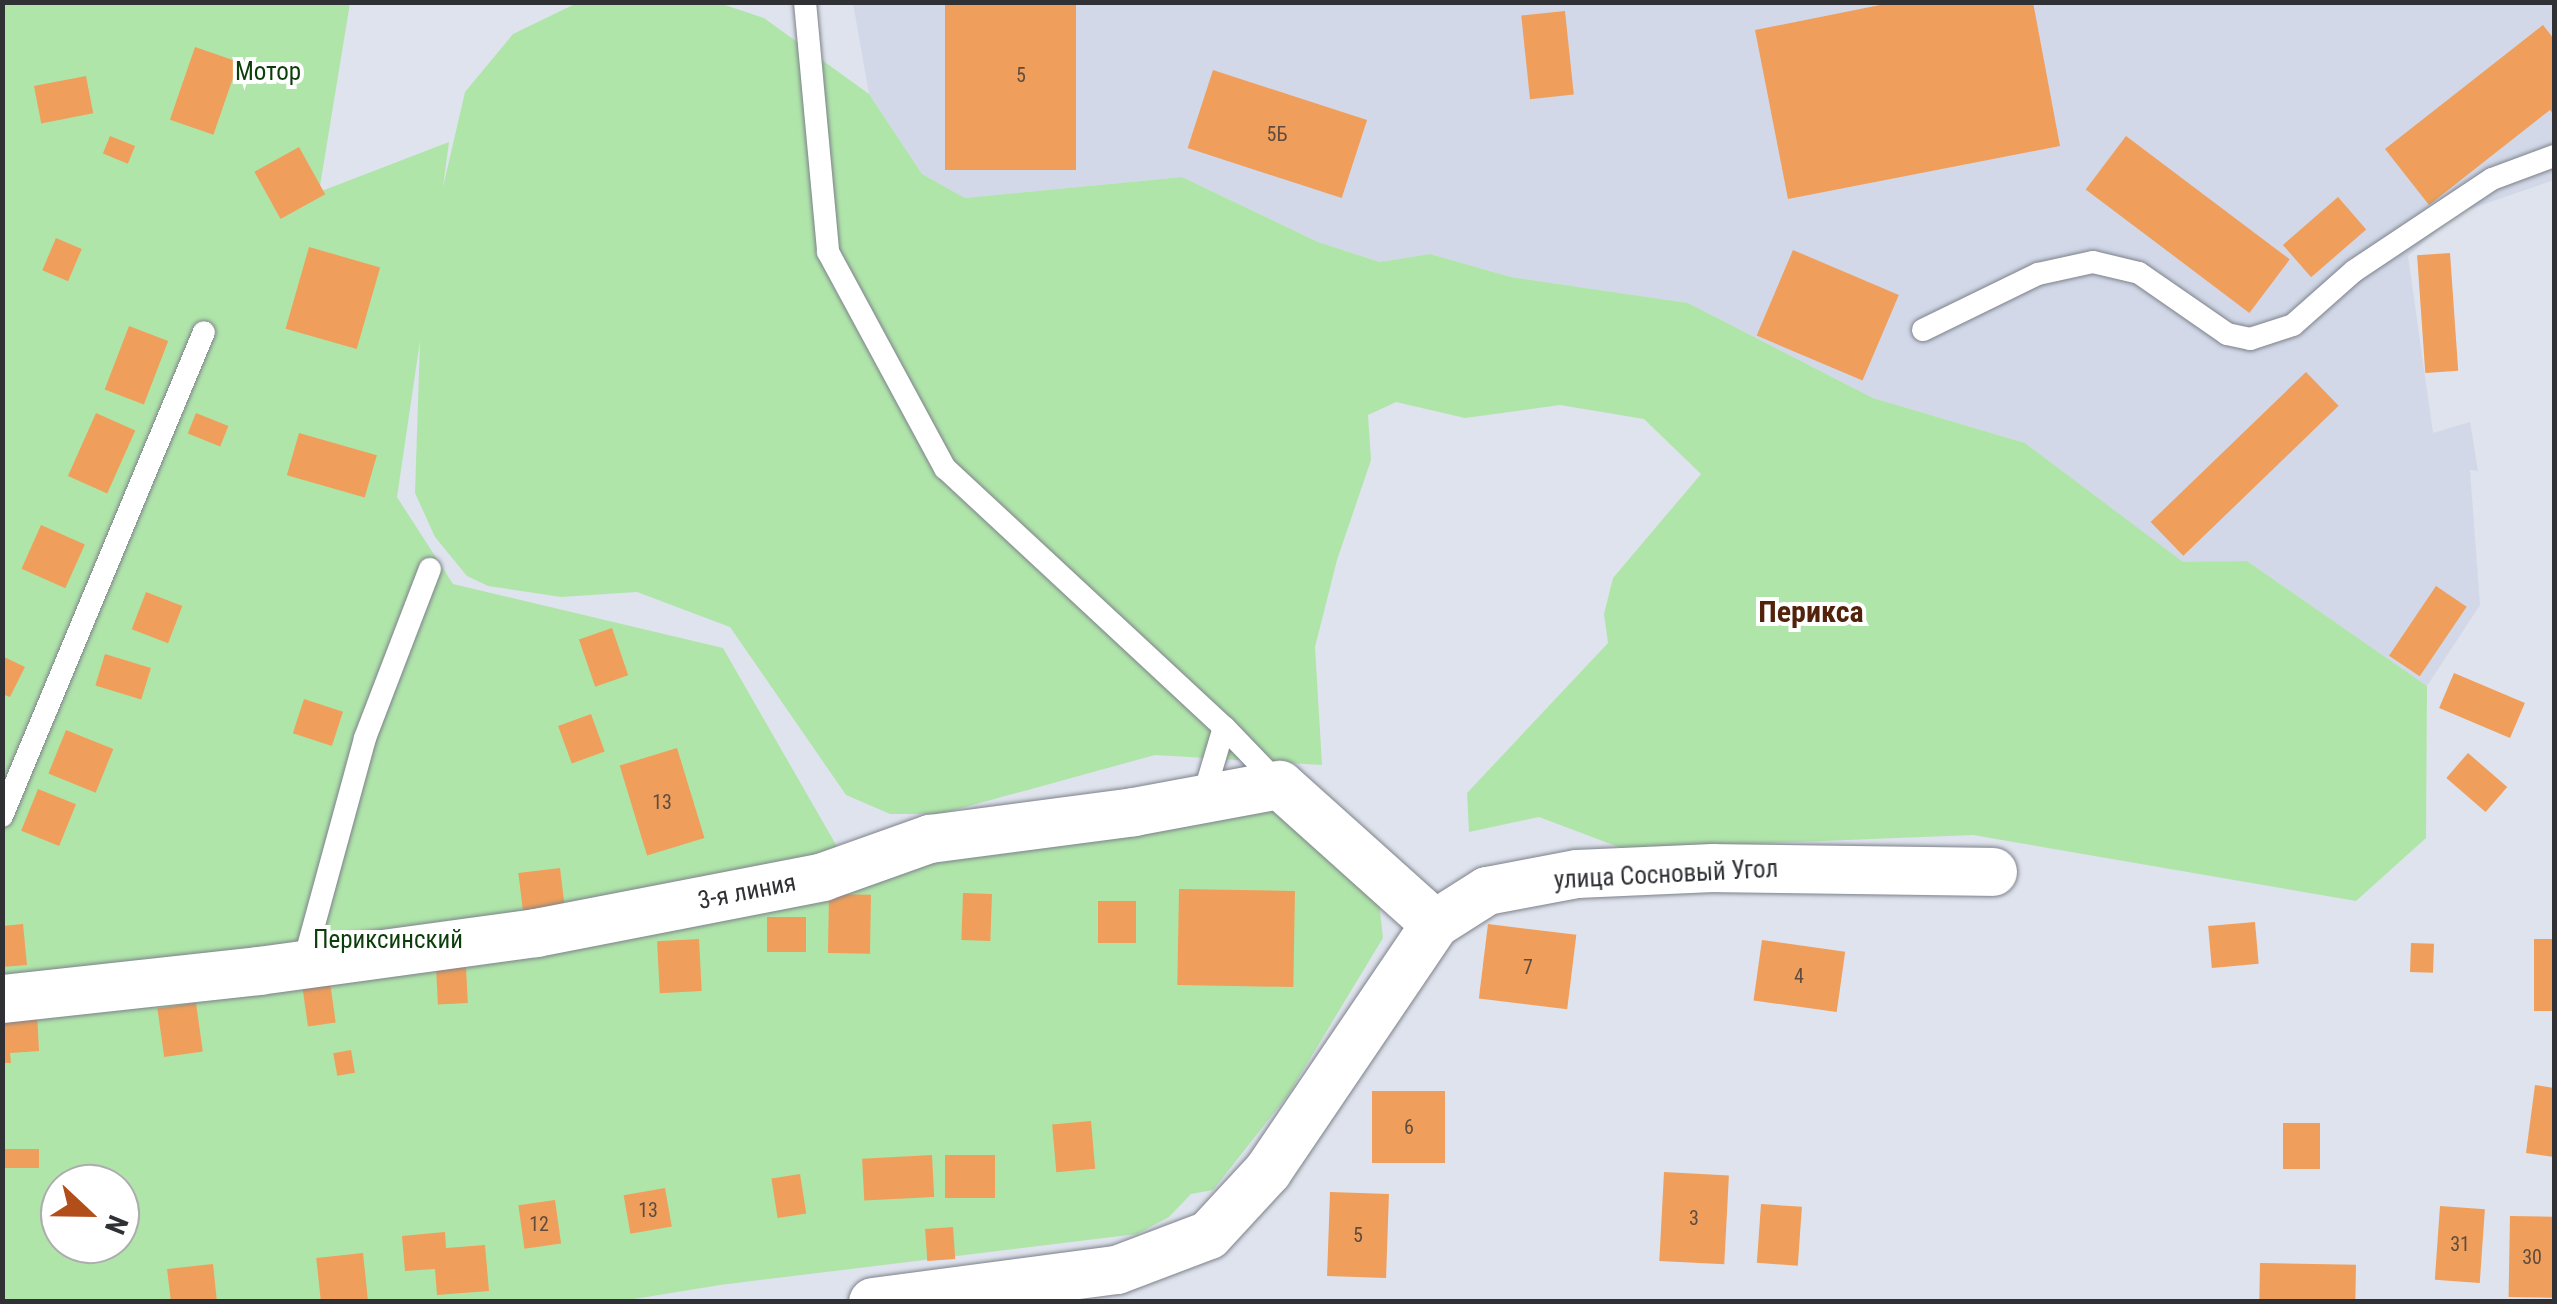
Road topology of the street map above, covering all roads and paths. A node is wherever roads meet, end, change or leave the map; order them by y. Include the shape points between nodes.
1 (805, 2) edge
2 (2554, 156) edge
3 (1923, 330) dead end
4 (204, 332) dead end
5 (430, 569) dead end
6 (1224, 728) junction
7 (1280, 786) junction
8 (1202, 801) junction
9 (2, 816) edge
10 (1992, 872) dead end
11 (1435, 924) junction
12 (302, 965) junction
13 (2, 999) edge
14 (873, 1302) edge

1 - 6 lane via 828,252 945,468
2 - 3 lane via 2492,180 2354,271 2293,325 2250,339 2217,328 2140,273 2093,262 2038,274
4 - 9 lane
5 - 12 lane via 365,738
6 - 7 lane
6 - 8 lane
7 - 8 street, 3-я линия
7 - 11 street
8 - 12 street, 3-я линия via 930,839 823,877 536,932
10 - 11 street, улица Сосновый Угол via 1713,868 1577,874 1487,891
11 - 14 street, улица Сосновый Угол via 1268,1171 1209,1235 1116,1270
12 - 13 street, 3-я линия

